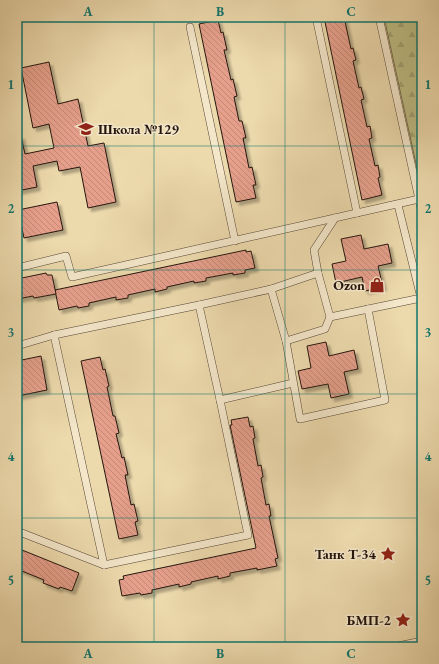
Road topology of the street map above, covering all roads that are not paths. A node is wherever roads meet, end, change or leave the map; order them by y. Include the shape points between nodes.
1 (316, 17) edge
2 (379, 17) edge
3 (190, 26) dead end
4 (419, 199) junction
5 (398, 205) junction
6 (357, 213) junction
7 (422, 213) edge
8 (335, 218) junction
9 (235, 241) junction
10 (17, 268) edge
11 (318, 273) junction
12 (271, 289) junction
13 (199, 305) junction
14 (368, 309) junction
15 (330, 317) junction
16 (54, 335) junction
17 (286, 341) junction
18 (17, 346) edge
19 (293, 383) junction
20 (220, 400) junction
21 (17, 531) edge
22 (104, 566) junction
23 (422, 641) edge
24 (393, 647) edge

1 - 6 lane
2 - 4 lane
3 - 9 lane
4 - 5 lane
4 - 7 lane
5 - 6 lane
5 - 14 lane via 421,298
6 - 8 lane
8 - 9 lane
8 - 11 lane via 314,250
9 - 10 lane via 72,277 66,256
11 - 12 lane
11 - 15 lane
12 - 13 lane
12 - 17 lane
13 - 16 lane
13 - 20 lane
14 - 15 lane
14 - 19 lane via 385,400 300,420
15 - 17 lane via 325,329
16 - 18 lane
16 - 22 lane
17 - 19 lane
19 - 20 lane
20 - 22 lane via 248,534
21 - 22 lane
23 - 24 lane

